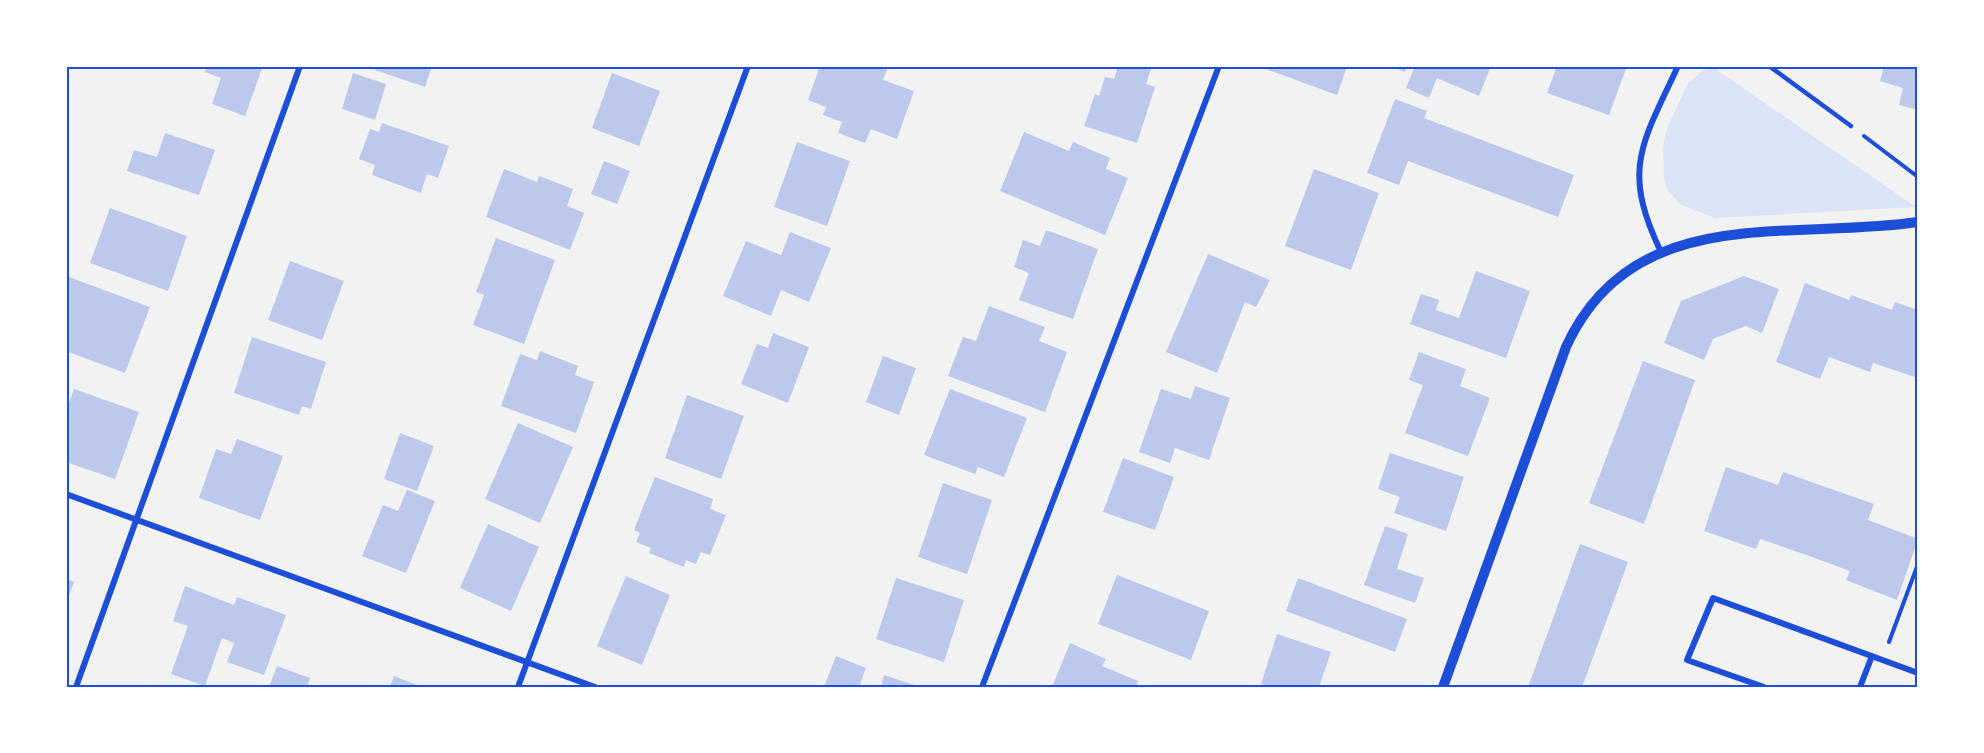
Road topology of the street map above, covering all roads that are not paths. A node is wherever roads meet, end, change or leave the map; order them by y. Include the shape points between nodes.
1 (300, 66) edge
2 (748, 66) edge
3 (1219, 66) edge
4 (1678, 66) edge
5 (1769, 66) edge
6 (1851, 126) road end
7 (1918, 222) edge
8 (1661, 252) junction
9 (66, 494) edge
10 (136, 520) junction
11 (1872, 656) junction
12 (526, 662) junction
13 (1918, 673) edge
14 (76, 687) edge
15 (518, 687) edge
16 (595, 687) edge
17 (982, 687) edge
18 (1443, 687) edge
19 (1764, 687) edge
20 (1860, 687) edge

1 - 10 street
2 - 12 street
3 - 17 street
4 - 8 street via 1652,123 1637,178 1641,204
5 - 6 lane
7 - 8 street via 1731,234
8 - 18 street via 1617,279 1588,306 1577,324
9 - 10 street
10 - 12 street
10 - 14 street
11 - 13 street
11 - 19 street via 1713,598 1687,660
11 - 20 street
12 - 15 street
12 - 16 street

